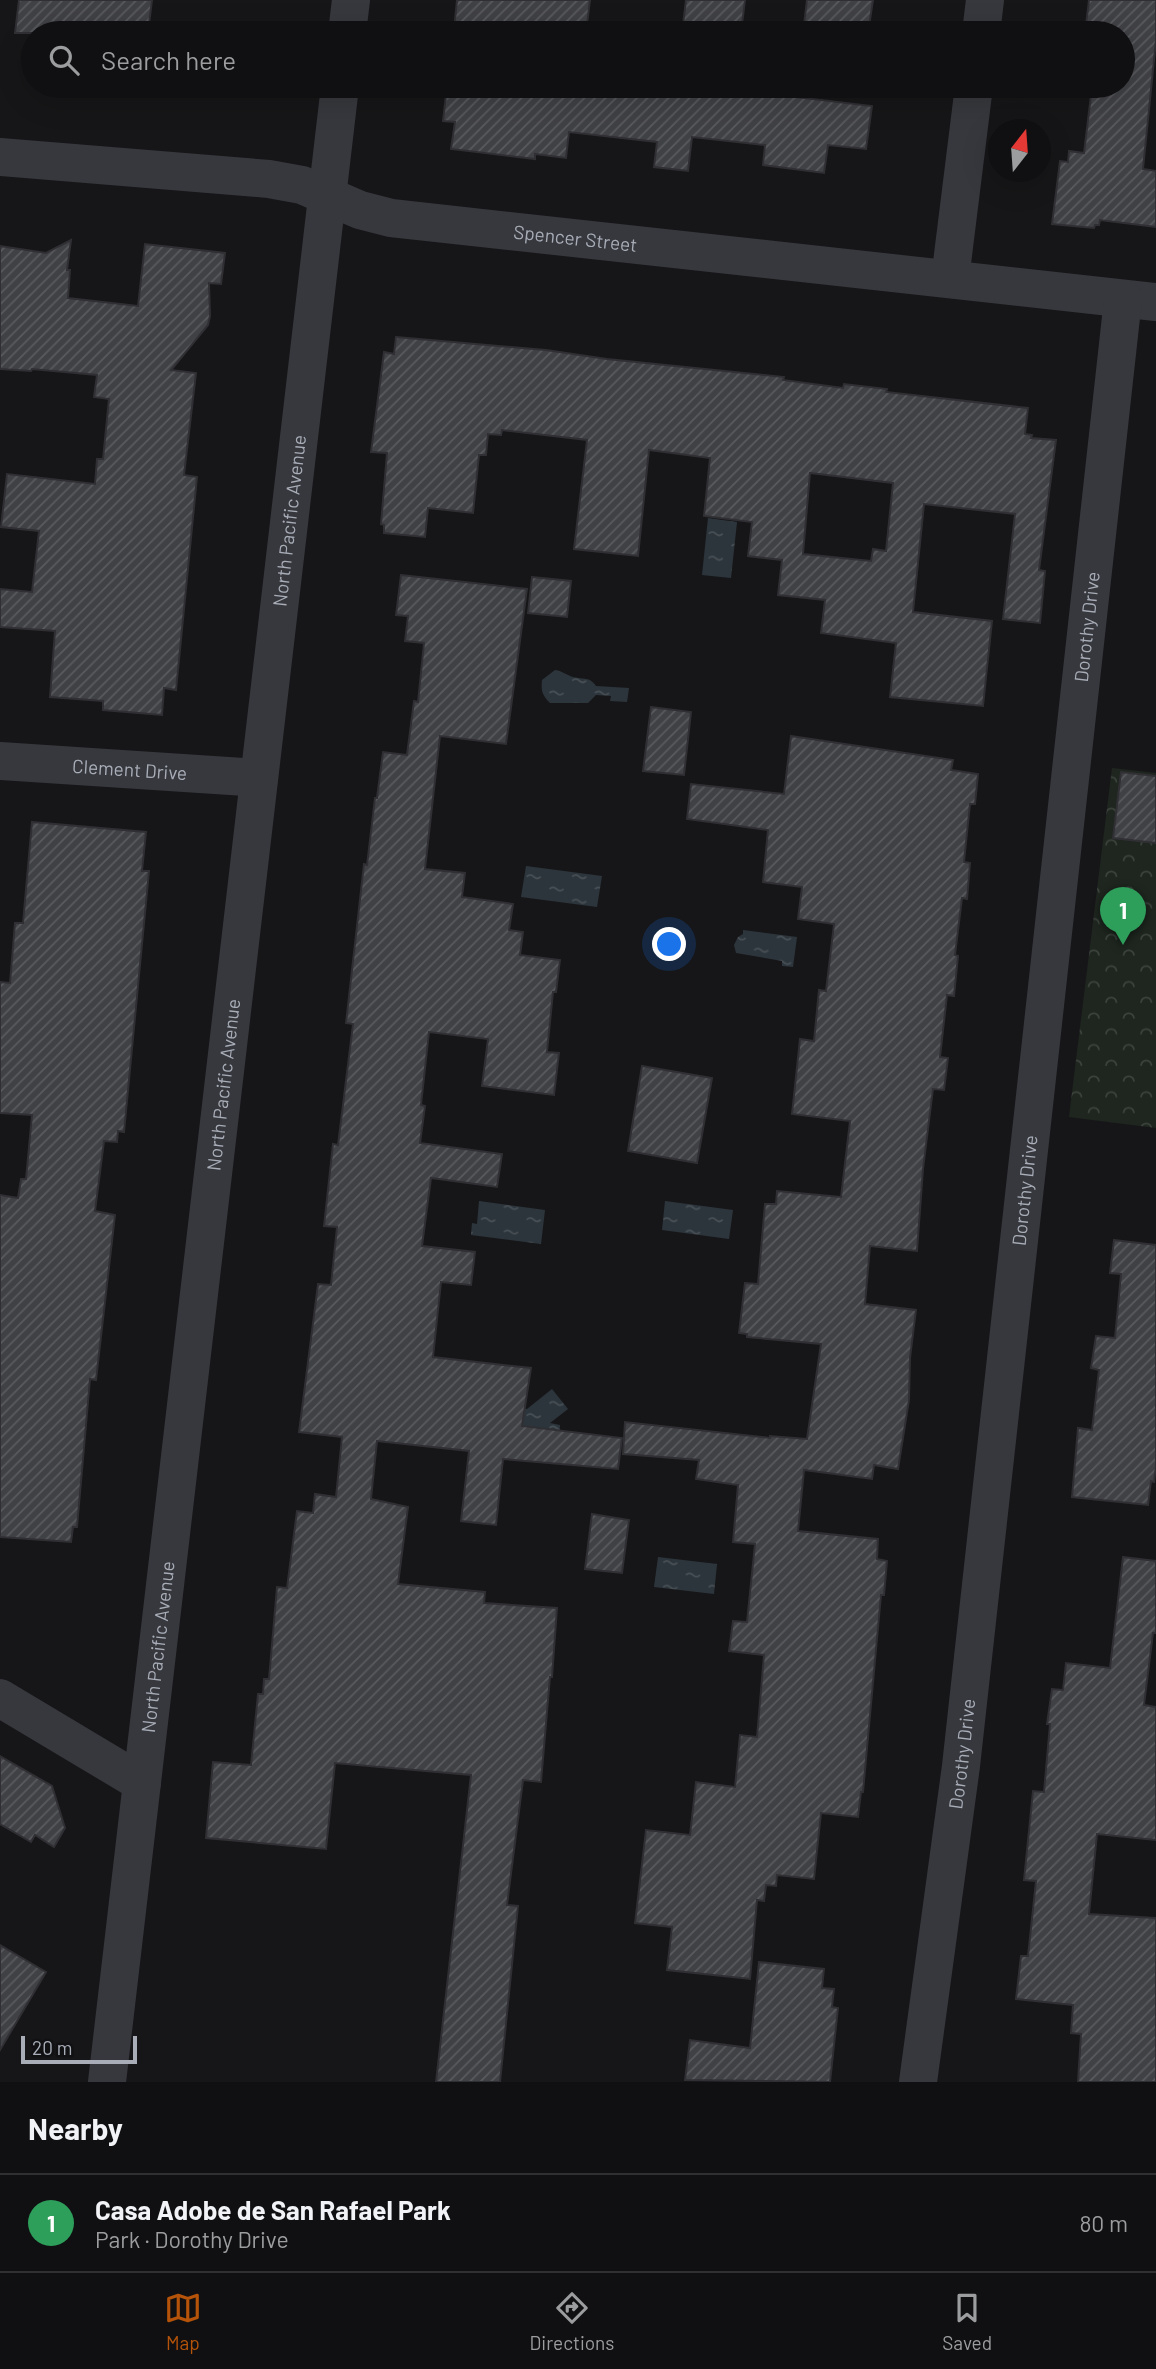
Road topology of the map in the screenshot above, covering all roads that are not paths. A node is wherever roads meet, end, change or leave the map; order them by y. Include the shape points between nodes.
1 (351, 0) edge
2 (985, 0) edge
3 (348, 21) edge
4 (982, 21) edge
5 (339, 98) edge
6 (973, 98) edge
7 (0, 157) edge
8 (327, 195) junction
9 (950, 279) junction
10 (1140, 301) edge
11 (0, 761) edge
12 (259, 778) junction
13 (0, 1698) edge
14 (142, 1783) junction
15 (107, 2082) edge
16 (918, 2082) edge

1 - 3 street
2 - 4 street
5 - 8 street, North Pacific Avenue
6 - 9 street
7 - 8 street, Spencer Street via 269,179
8 - 9 street, Spencer Street via 391,218
8 - 12 street, North Pacific Avenue
9 - 10 street, Spencer Street
10 - 16 street, Dorothy Drive via 961,1766
11 - 12 street, Clement Drive
12 - 14 street, North Pacific Avenue
13 - 14 street
14 - 15 street, North Pacific Avenue

